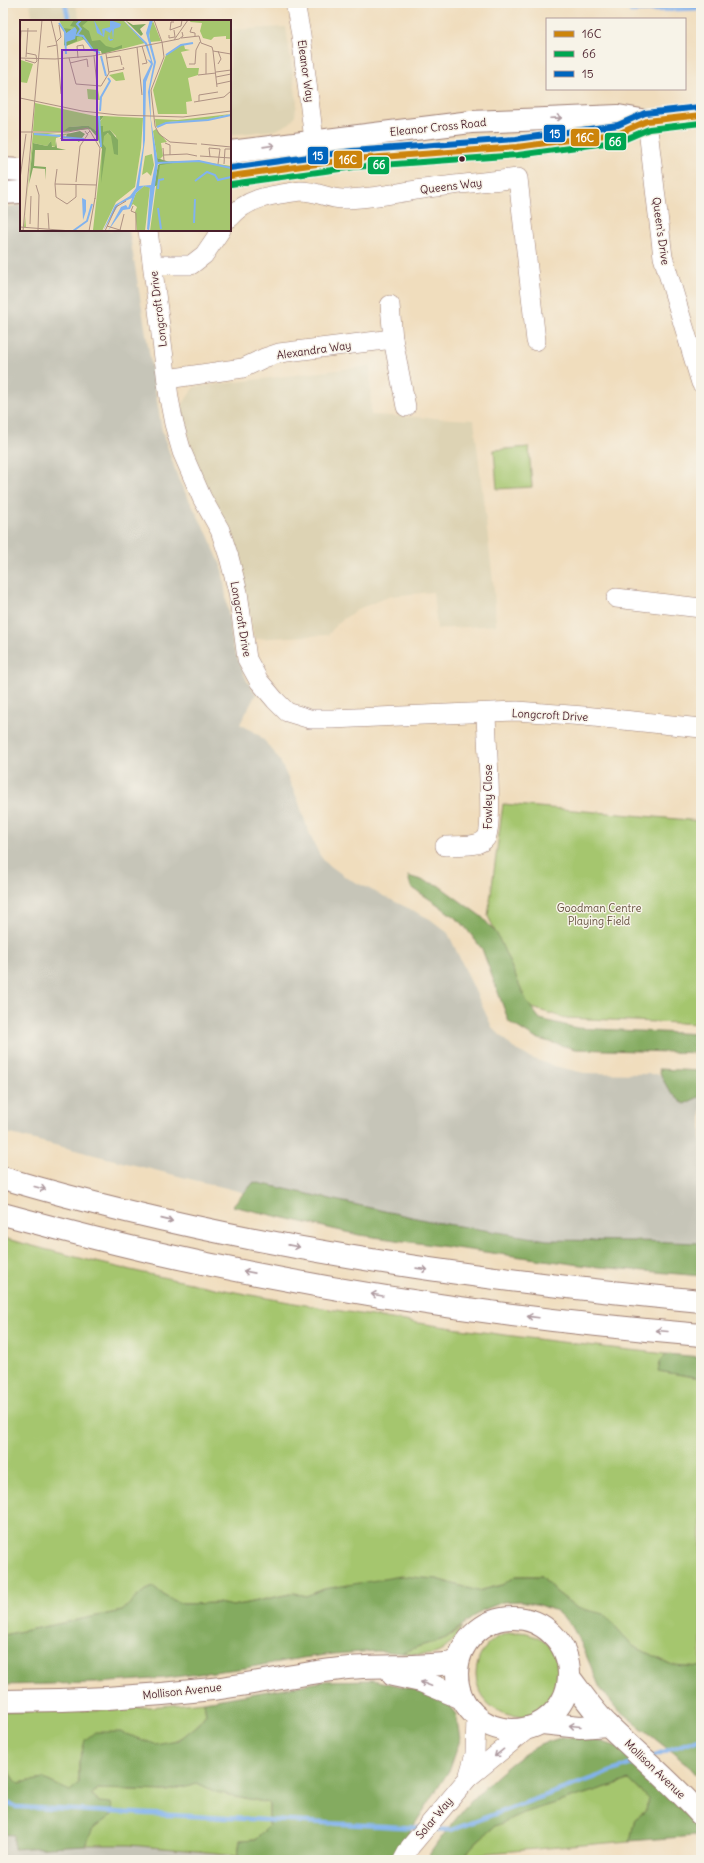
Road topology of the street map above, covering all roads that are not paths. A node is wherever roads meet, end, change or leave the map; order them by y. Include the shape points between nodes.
1 (295, 3) edge
2 (701, 115) edge
3 (647, 121) junction
4 (314, 140) junction
5 (231, 152) edge
6 (317, 165) junction
7 (3, 169) edge
8 (20, 170) edge
9 (231, 176) edge
10 (3, 192) edge
11 (20, 192) edge
12 (231, 217) edge
13 (148, 231) edge
14 (220, 231) edge
15 (153, 266) junction
16 (390, 305) dead end
17 (393, 339) junction
18 (536, 341) dead end
19 (167, 379) junction
20 (701, 383) edge
21 (406, 407) dead end
22 (616, 598) dead end
23 (701, 608) edge
24 (486, 713) junction
25 (701, 728) edge
26 (445, 846) dead end
27 (3, 1178) edge
28 (3, 1214) edge
29 (701, 1301) edge
30 (701, 1335) edge
31 (458, 1662) junction
32 (360, 1668) junction
33 (570, 1678) junction
34 (462, 1698) junction
35 (3, 1701) edge
36 (476, 1717) junction
37 (608, 1725) junction
38 (536, 1726) junction
39 (468, 1778) junction
40 (701, 1815) edge
41 (403, 1860) edge

1 - 4 street, Eleanor Way
2 - 3 main road, Eleanor Cross Road
4 -> 3 main road, Eleanor Cross Road via 472,122 618,116
3 - 6 main road, Eleanor Cross Road via 620,133 517,147 353,159
3 - 20 street, Queen's Drive via 663,258
5 -> 4 main road, Eleanor Cross Road
4 - 6 street, Eleanor Way
6 - 9 main road, Eleanor Cross Road
7 - 8 main road
10 - 11 main road
12 - 18 street, Queens Way via 251,201 301,191 334,198 350,198 518,178
13 - 15 street, Longcroft Drive
14 - 15 street via 204,255 191,265
15 - 19 street, Longcroft Drive
16 - 17 street
17 - 19 street, Alexandra Way via 280,354 243,368
17 - 21 street
19 - 24 street, Longcroft Drive via 174,424 182,452 202,498 220,530 229,557 238,592 247,659 259,681 274,700 287,712 310,719
22 - 23 street
24 - 25 street, Longcroft Drive via 535,712
24 - 26 street, Fowley Close via 490,817 488,835 479,843
27 -> 29 main road via 185,1224 394,1264 539,1284
30 -> 28 main road via 576,1322 350,1290 148,1251
31 - 32 main road, Mollison Avenue via 430,1666
31 - 33 main road via 467,1641 475,1633 496,1620 522,1618 544,1627 560,1641 568,1658
31 - 34 main road via 457,1676
34 -> 32 main road, Mollison Avenue via 421,1682
32 - 35 main road, Mollison Avenue via 321,1671 220,1688 160,1694
33 - 37 main road, Mollison Avenue
33 - 38 main road via 563,1701 550,1718
34 - 36 main road
36 - 38 main road via 510,1731
36 - 39 street, Solar Way via 475,1754
37 -> 38 main road
37 - 40 main road, Mollison Avenue via 660,1771
38 -> 39 street, Solar Way
39 - 41 street, Solar Way via 410,1847

